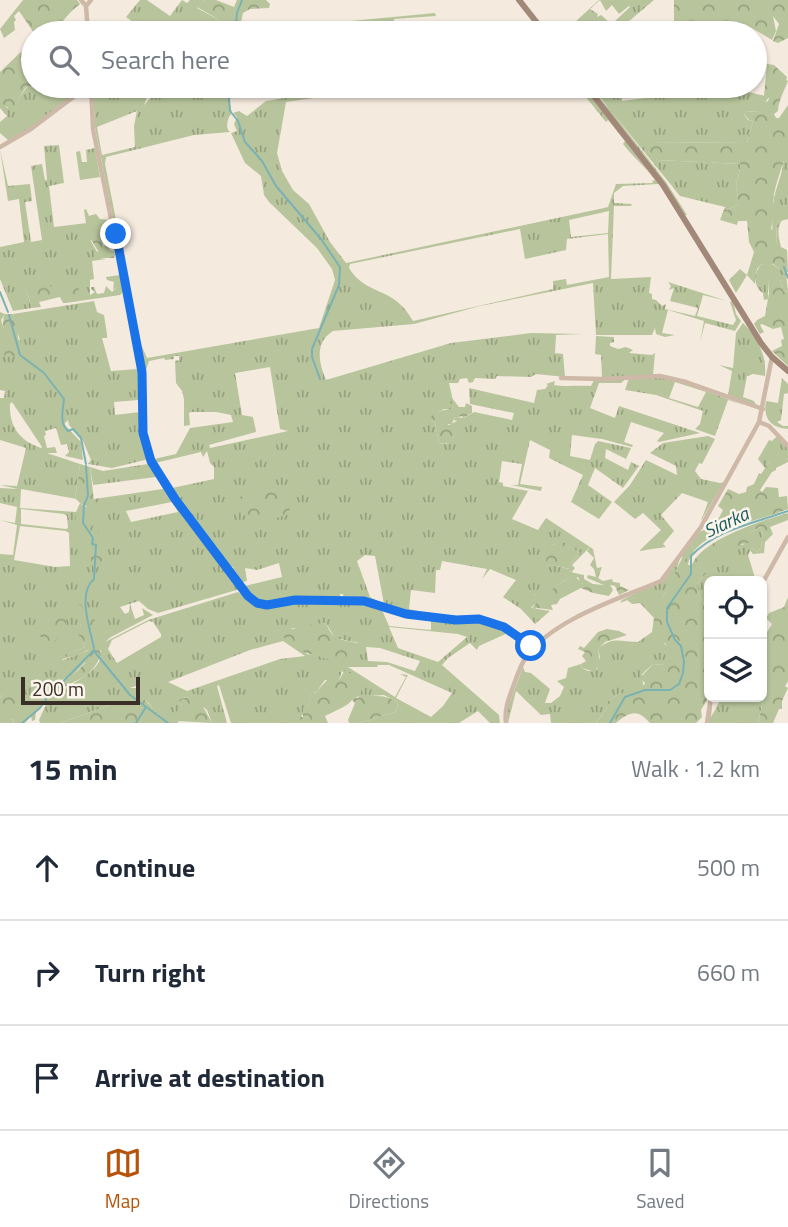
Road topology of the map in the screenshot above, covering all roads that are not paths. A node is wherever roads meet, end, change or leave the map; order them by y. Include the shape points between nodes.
1 (81, 0) edge
2 (91, 0) edge
3 (519, 0) edge
4 (86, 6) junction
5 (87, 21) edge
6 (536, 21) edge
7 (73, 98) edge
8 (90, 98) edge
9 (595, 98) edge
10 (0, 147) edge
11 (772, 357) junction
12 (788, 371) edge
13 (561, 378) dead end
14 (763, 409) junction
15 (759, 422) junction
16 (788, 446) edge
17 (788, 537) edge
18 (766, 576) edge
19 (534, 649) junction
20 (710, 702) edge
21 (506, 723) edge
22 (707, 723) edge

1 - 4 street
2 - 4 street
3 - 6 main road
4 - 5 street
7 - 10 street
8 - 19 street via 142,372 143,433 151,461 248,596 267,605 295,600 364,601 406,614 479,619 519,635
9 - 11 main road via 663,185
11 - 12 main road
11 - 14 street
13 - 14 street via 657,376
14 - 15 street
15 - 16 street
15 - 19 street via 701,527 662,580 578,617
17 - 18 street
19 - 21 street via 519,670 507,704
20 - 22 street

